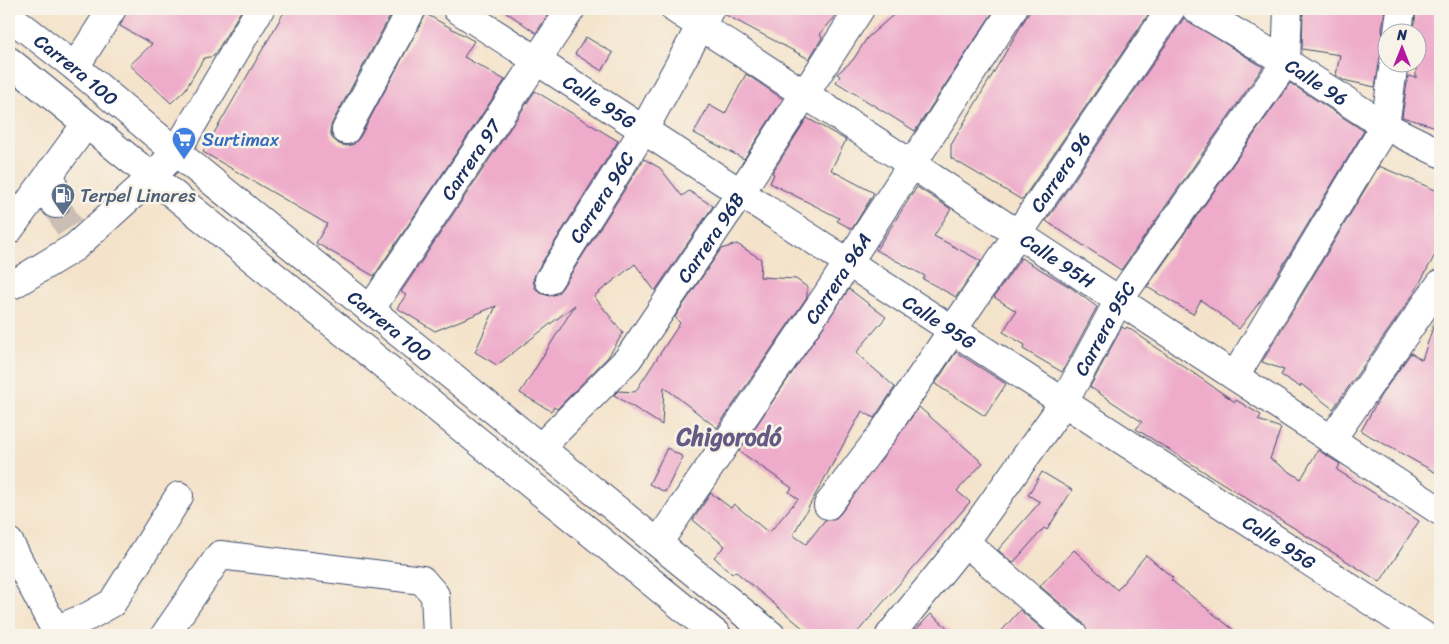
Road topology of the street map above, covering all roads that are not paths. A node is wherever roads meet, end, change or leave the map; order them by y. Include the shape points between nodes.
1 (112, 9) edge
2 (260, 9) edge
3 (412, 9) edge
4 (457, 9) edge
5 (571, 9) edge
6 (675, 9) edge
7 (860, 9) edge
8 (1013, 9) edge
9 (1171, 9) edge
10 (1196, 9) edge
11 (1288, 9) edge
12 (1401, 9) edge
13 (9, 16) edge
14 (705, 17) edge
15 (1399, 22) edge
16 (538, 60) junction
17 (9, 61) edge
18 (1286, 62) junction
19 (75, 67) junction
20 (1393, 72) edge
21 (805, 94) junction
22 (86, 124) junction
23 (1385, 126) junction
24 (346, 130) dead end
25 (642, 131) junction
26 (176, 152) junction
27 (1440, 153) edge
28 (912, 164) junction
29 (51, 171) junction
30 (152, 177) junction
31 (740, 194) junction
32 (55, 204) tunnel mouth
33 (9, 230) edge
34 (1018, 234) junction
35 (847, 264) junction
36 (549, 280) dead end
37 (9, 284) edge
38 (1440, 284) edge
39 (1119, 300) junction
40 (370, 310) junction
41 (952, 331) junction
42 (1235, 376) junction
43 (1063, 404) junction
44 (1331, 440) junction
45 (540, 448) junction
46 (179, 496) dead end
47 (828, 505) dead end
48 (1440, 511) edge
49 (9, 542) edge
50 (965, 542) junction
51 (658, 543) junction
52 (57, 632) edge
53 (165, 635) edge
54 (437, 635) edge
55 (717, 635) edge
56 (771, 635) edge
57 (890, 635) edge
58 (1073, 635) edge
59 (1423, 635) edge

1 - 19 main road
2 - 26 main road
3 - 24 main road
4 - 16 main road, Calle 95G
5 - 16 main road, Carrera 97
6 - 14 main road, Calle 95H
7 - 21 main road, Carrera 96B
8 - 28 main road, Carrera 96A
9 - 34 main road, Carrera 96
10 - 18 main road, Calle 96
11 - 18 main road
12 - 15 main road
13 - 19 main road, Carrera 100
14 - 21 main road, Calle 95H
14 - 25 main road, Carrera 96C
16 - 25 main road, Calle 95G
16 - 40 main road, Carrera 97
17 - 22 main road, Carrera 100
18 - 23 main road, Calle 96
18 - 39 main road, Carrera 95C
19 - 26 main road, Carrera 100
20 - 23 main road
21 - 28 main road, Calle 95H
21 - 31 main road, Carrera 96B
22 - 29 main road
22 - 30 main road, Carrera 100
23 - 27 main road, Calle 96
23 - 42 main road
25 - 31 main road, Calle 95G
25 - 36 main road, Carrera 96C
26 - 30 main road
26 - 40 main road, Carrera 100
28 - 34 main road, Calle 95H
28 - 35 main road, Carrera 96A
29 - 32 main road
29 - 33 main road
30 - 37 main road via 14,284
30 - 55 main road, Carrera 100
31 - 35 main road, Calle 95G
31 - 45 main road, Carrera 96B via 628,359
34 - 39 main road, Calle 95H
34 - 41 main road, Carrera 96
35 - 41 main road, Calle 95G
35 - 51 main road, Carrera 96A
38 - 44 main road
39 - 42 main road, Calle 95H
39 - 43 main road, Carrera 95C
40 - 45 main road, Carrera 100
41 - 43 main road, Calle 95G
41 - 47 main road, Carrera 96 via 882,434
42 - 44 main road, Calle 95H
43 - 50 main road, Carrera 95C
43 - 59 main road, Calle 95G
44 - 48 main road, Calle 95H
45 - 51 main road, Carrera 100
46 - 52 main road via 112,603
49 - 52 main road
50 - 57 main road, Carrera 95C
50 - 58 main road
51 - 56 main road, Carrera 100
53 - 54 main road via 220,555 422,580 435,595

